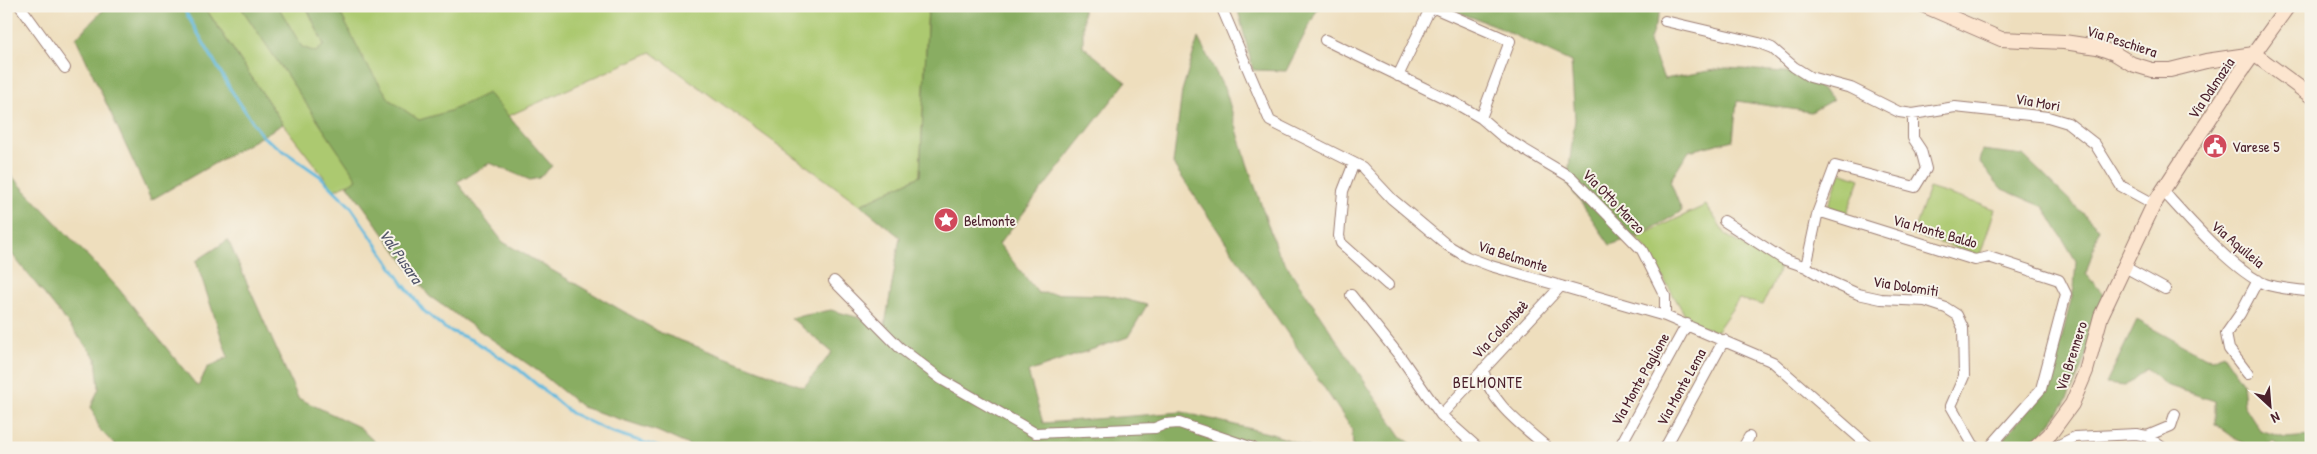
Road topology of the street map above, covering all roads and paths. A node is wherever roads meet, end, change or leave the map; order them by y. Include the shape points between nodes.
1 (20, 6) edge
2 (1221, 6) edge
3 (1926, 6) edge
4 (2288, 6) edge
5 (1666, 22) dead end
6 (1325, 40) dead end
7 (2254, 54) junction
8 (65, 68) dead end
9 (1398, 76) junction
10 (2311, 96) edge
11 (1913, 114) junction
12 (1481, 118) junction
13 (1354, 163) junction
14 (2162, 190) junction
15 (2154, 204) junction
16 (1818, 211) junction
17 (1724, 221) dead end
18 (2123, 266) junction
19 (1806, 267) junction
20 (2258, 280) junction
21 (834, 281) dead end
22 (1388, 285) dead end
23 (1561, 286) junction
24 (2165, 289) dead end
25 (2311, 292) edge
26 (1351, 295) dead end
27 (1666, 316) junction
28 (1688, 324) junction
29 (1724, 340) junction
30 (1483, 369) junction
31 (2248, 374) dead end
32 (2175, 414) dead end
33 (1441, 415) junction
34 (2147, 436) junction
35 (1749, 437) dead end
36 (1253, 448) edge
37 (1478, 448) edge
38 (1548, 448) edge
39 (1619, 448) edge
40 (1665, 448) edge
41 (1743, 448) edge
42 (1871, 448) edge
43 (1975, 448) edge
44 (1990, 448) edge
45 (2035, 448) edge
46 (2054, 448) edge
47 (2163, 448) edge

1 - 8 street
2 - 13 street, Via Belmonte via 1270,120
3 - 7 street, Via Peschiera via 2001,39 2097,47 2152,70 2170,70
4 - 7 street, Via Dalmazia
5 - 11 street, Via Mori via 1759,43 1772,48 1794,68 1810,77 1851,88 1899,112
6 - 9 street, Via Otto Marzo
7 - 10 street
7 - 14 street, Via Dalmazia
9 - 12 street, Via Otto Marzo
9 - 12 street via 1428,13 1434,8 1510,41
11 - 15 street, Via Mori via 1954,107 2048,117 2068,123 2095,144 2121,186
11 - 16 street via 1913,138 1921,150 1926,169 1915,187 1835,166
12 - 27 street, Via Otto Marzo via 1503,137 1572,178 1642,250 1665,296
13 - 22 street via 1343,191 1339,236 1341,243
13 - 23 street, Via Belmonte via 1447,245 1467,257
14 - 15 street, Via Brennero
14 - 20 street, Via Aquileia via 2203,234
15 - 18 street, Via Brennero
16 - 19 street
16 - 44 street, Via Monte Baldo via 1975,260 1989,257 2059,280 2066,294 2041,389
17 - 19 street, Via Dolomiti via 1783,259
18 - 24 street
18 - 45 street, Via Brennero via 2101,316 2086,371 2072,404
19 - 43 street, Via Dolomiti via 1858,294 1881,299 1925,301 1957,315 1963,328 1964,376 1952,406
20 - 25 street, Via Aquileia
20 - 31 street via 2226,334 2229,349
21 - 36 street via 899,347 941,379 1035,433 1155,428 1179,423
23 - 27 street, Via Belmonte
23 - 30 street, Via Colombeè
26 - 33 street
27 - 28 street, Via Belmonte
28 - 29 street, Via Belmonte
28 - 39 street, Via Monte Paglione
29 - 40 street, Via Monte Lema
29 - 42 street, Via Belmonte via 1773,362
30 - 33 street, Via Colombeè
30 - 38 street via 1489,390 1502,407
32 - 34 street via 2171,426
33 - 37 street
34 - 46 street via 2075,437
34 - 47 street
35 - 41 street

